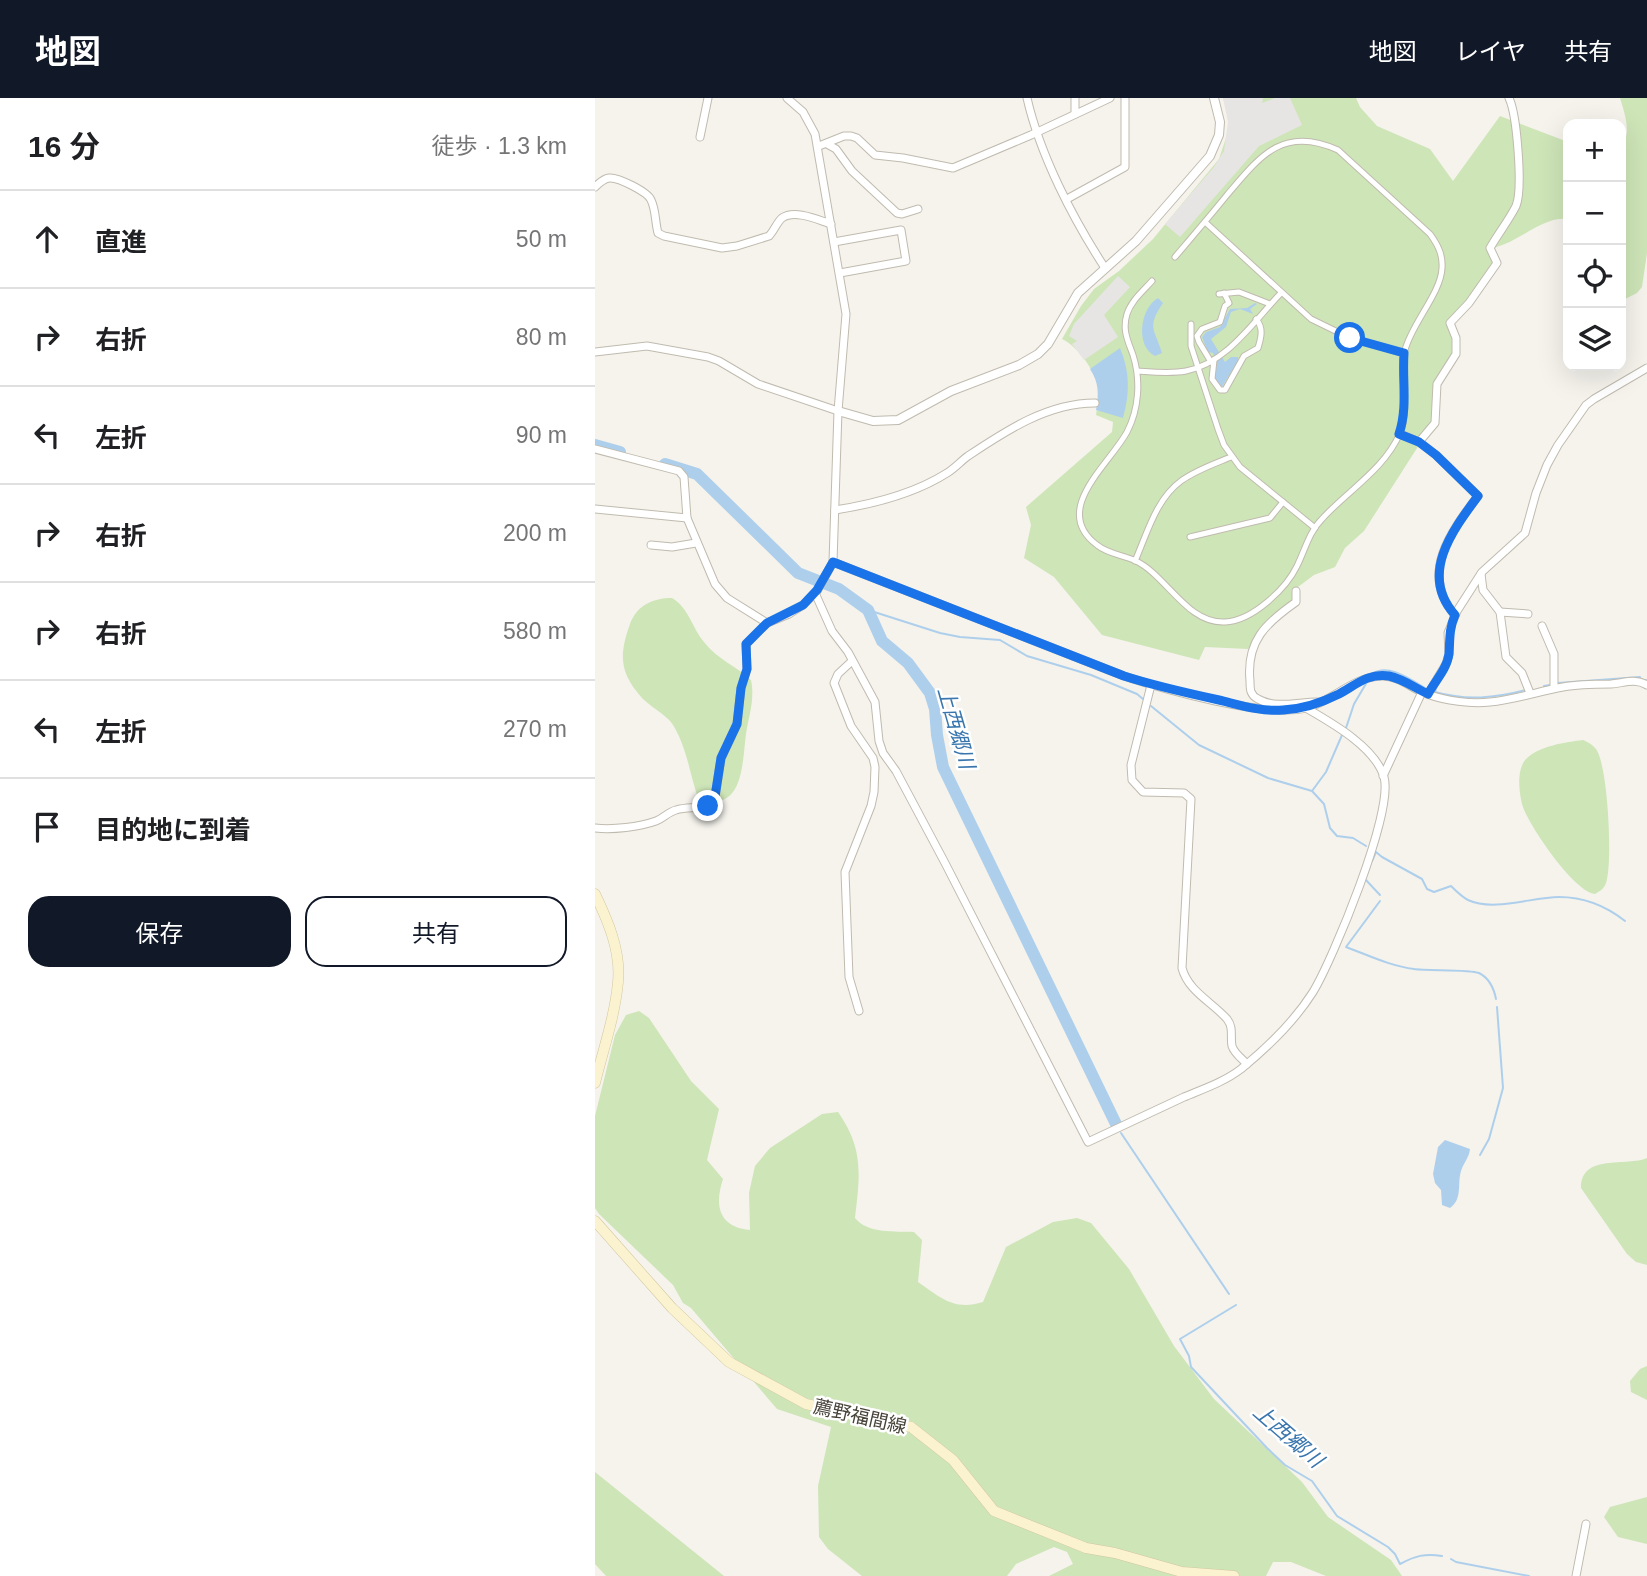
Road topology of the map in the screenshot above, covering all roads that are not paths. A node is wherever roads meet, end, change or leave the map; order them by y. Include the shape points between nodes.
1 (709, 98) edge
2 (787, 98) edge
3 (1027, 98) edge
4 (1075, 98) edge
5 (1110, 98) edge
6 (1125, 98) edge
7 (1214, 98) edge
8 (1509, 98) edge
9 (1075, 114) junction
10 (1038, 132) junction
11 (700, 137) dead end
12 (823, 145) junction
13 (595, 187) edge
14 (1067, 199) junction
15 (918, 209) dead end
16 (1205, 222) junction
17 (831, 224) junction
18 (834, 242) junction
19 (1175, 257) dead end
20 (1105, 268) junction
21 (840, 273) junction
22 (1152, 281) dead end
23 (1281, 293) junction
24 (1270, 304) junction
25 (1256, 319) junction
26 (1191, 324) dead end
27 (1233, 344) junction
28 (595, 352) edge
29 (1404, 353) junction
30 (1244, 356) junction
31 (1212, 361) junction
32 (1198, 368) junction
33 (1647, 368) edge
34 (1137, 371) junction
35 (1095, 402) dead end
36 (838, 411) junction
37 (1399, 434) junction
38 (1419, 442) junction
39 (595, 449) edge
40 (1231, 457) junction
41 (1283, 502) junction
42 (595, 509) edge
43 (835, 510) junction
44 (687, 518) junction
45 (1314, 528) junction
46 (1190, 537) dead end
47 (696, 543) junction
48 (651, 545) dead end
49 (1135, 561) junction
50 (833, 562) junction
51 (1481, 573) junction
52 (1296, 591) dead end
53 (816, 592) junction
54 (1500, 612) junction
55 (1528, 614) dead end
56 (1455, 615) junction
57 (767, 623) junction
58 (1542, 626) dead end
59 (852, 661) junction
60 (1151, 685) junction
61 (1647, 685) edge
62 (1554, 688) junction
63 (1425, 693) junction
64 (1530, 693) junction
65 (1321, 702) junction
66 (1306, 708) junction
67 (1383, 776) junction
68 (595, 828) edge
69 (595, 894) edge
70 (859, 1011) dead end
71 (1247, 1063) junction
72 (595, 1083) edge
73 (595, 1221) edge
74 (1586, 1524) dead end
75 (1234, 1576) edge
76 (1576, 1576) edge

1 - 11 street
2 - 12 street via 808,118
3 - 10 street
4 - 9 street
5 - 9 street
6 - 14 street via 1125,167
7 - 20 street via 1220,122 1210,156 1151,226
8 - 38 street via 1516,126 1517,204 1490,248 1497,263 1450,323 1456,338 1455,354 1437,384 1435,423
9 - 10 street
10 - 12 street via 953,167 875,155 851,136
10 - 14 street
12 - 15 street via 836,149 852,171 897,213
12 - 17 street
13 - 17 street via 607,178 639,189 653,202 658,233 722,248 769,236 786,216 797,214
14 - 20 street
16 - 19 street
16 - 23 street
16 - 29 street via 1256,161 1274,147 1303,141 1338,150 1430,234 1441,255 1441,275
17 - 18 street
18 - 21 street
18 - 21 street via 901,230 906,261
20 - 36 street via 1079,293 1048,344 1029,360 951,391 898,420 873,421
21 - 36 street via 846,314
22 - 34 street via 1134,300 1125,321
23 - 24 street
23 - 29 street via 1331,330
24 - 25 street
24 - 31 street via 1239,292 1221,294 1229,303 1220,322 1198,333
25 - 27 street
25 - 30 street via 1261,326 1259,345
26 - 32 street
27 - 30 street
27 - 31 street
28 - 36 street via 647,346 708,357 758,384
29 - 37 street via 1405,407
30 - 31 street via 1225,390 1212,379
31 - 32 street
32 - 34 street
32 - 40 street
33 - 51 street via 1586,405 1547,465 1525,533
34 - 49 street via 1132,419 1088,486 1080,510 1085,531 1094,543
35 - 43 street via 1067,404 1035,416 945,475 903,494
36 - 43 street
37 - 38 street
37 - 45 street via 1387,455
38 - 56 street via 1478,496 1457,523 1442,560 1439,590
39 - 44 street via 679,471 684,477
40 - 41 street
40 - 49 street via 1173,488 1158,508
41 - 45 street
41 - 46 street via 1270,518
42 - 44 street
43 - 50 street
44 - 47 street
45 - 49 street via 1285,584 1237,621 1215,622 1198,615
47 - 48 street
47 - 57 street via 715,584 727,598
50 - 53 street
50 - 60 street
51 - 54 street via 1483,590
51 - 56 street
52 - 65 street via 1297,602 1272,620 1249,655 1251,691 1269,703
53 - 57 street via 789,614
53 - 59 street via 832,631
54 - 55 street
54 - 64 street via 1506,657 1522,673
56 - 63 street via 1448,633 1446,664
57 - 68 street via 746,644 747,669 737,724 721,758 714,803 672,811 652,822
58 - 62 street via 1554,654
59 - 70 street via 834,683 851,726 875,767 871,806 845,872 849,977
59 - 71 street via 875,702 883,752 897,771 1088,1142 1222,1080
60 - 66 street via 1258,709
60 - 71 street via 1131,765 1132,780 1143,792 1184,793 1191,799 1182,968 1188,982 1227,1019 1234,1050
61 - 62 street via 1628,681
62 - 64 street
63 - 64 street via 1488,703
63 - 65 street via 1388,676 1370,677
63 - 67 street
65 - 66 street
66 - 67 street via 1346,733
67 - 71 street via 1384,797 1375,840 1336,946 1302,1006
69 - 72 main road via 608,922 618,972
73 - 75 main road, 薦野福間線 via 672,1308 729,1362 806,1404 911,1427 953,1460 994,1511 1086,1548 1182,1572
74 - 76 street

